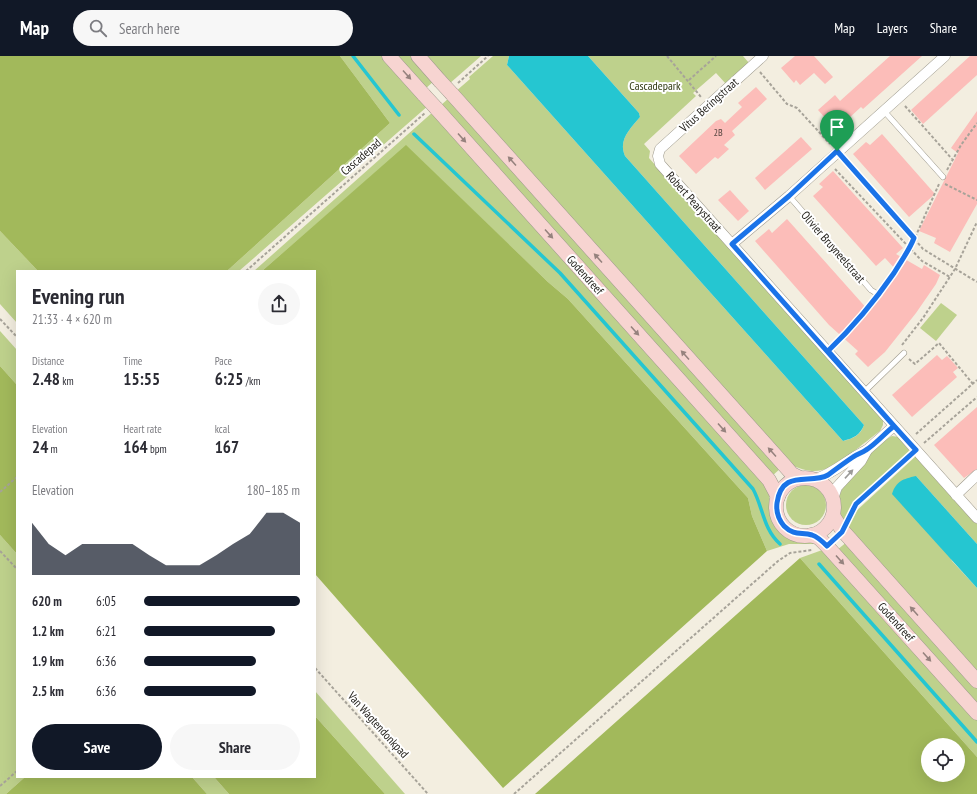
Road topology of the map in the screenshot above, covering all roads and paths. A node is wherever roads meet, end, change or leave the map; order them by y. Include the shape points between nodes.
1 (389, 56) edge
2 (418, 56) edge
3 (488, 56) edge
4 (667, 56) edge
5 (716, 56) edge
6 (762, 56) edge
7 (945, 56) edge
8 (753, 64) junction
9 (689, 80) junction
10 (453, 91) junction
11 (898, 97) junction
12 (708, 106) junction
13 (431, 110) junction
14 (883, 110) junction
15 (977, 123) edge
16 (837, 151) junction
17 (658, 156) joint
18 (952, 159) dead end
19 (828, 161) junction
20 (943, 177) joint
21 (789, 196) junction
22 (977, 200) edge
23 (977, 222) edge
24 (914, 238) junction
25 (732, 244) junction
26 (910, 249) junction
27 (955, 269) junction
28 (247, 270) edge
29 (950, 277) junction
30 (977, 282) edge
31 (879, 295) junction
32 (0, 318) edge
33 (16, 336) edge
34 (828, 351) junction
35 (904, 353) junction
36 (977, 380) edge
37 (972, 384) junction
38 (864, 392) junction
39 (977, 397) edge
40 (894, 426) junction
41 (908, 441) junction
42 (867, 450) junction
43 (916, 450) junction
44 (977, 475) edge
45 (16, 478) edge
46 (800, 478) junction
47 (815, 479) junction
48 (0, 492) edge
49 (956, 495) junction
50 (778, 497) junction
51 (833, 499) junction
52 (833, 516) junction
53 (977, 518) edge
54 (842, 532) junction
55 (811, 535) junction
56 (827, 546) junction
57 (0, 551) edge
58 (16, 568) edge
59 (316, 669) edge
60 (977, 682) edge
61 (977, 713) edge
62 (16, 772) edge
63 (0, 786) edge
64 (428, 794) edge
65 (514, 794) edge

1 -> 13 main road, Godendreef, bridge via 424,95
2 - 10 main road, Godendreef, bridge via 440,81
3 - 10 path
4 - 9 path
5 - 9 path
6 - 8 street, Vitus Beringstraat
7 - 11 street
8 - 12 street, Vitus Beringstraat
8 - 16 path via 787,104 798,108
9 - 12 path
46 -> 10 main road, Godendreef via 785,466
11 - 14 street
11 - 18 path
12 - 17 street, Vitus Beringstraat via 660,149
13 - 28 path, Cascadepad
13 -> 50 main road, Godendreef via 768,480
14 - 16 street
14 - 20 lane
15 - 20 path
16 - 19 street
16 - 24 path
17 - 25 street, Robert Pearystraat via 660,164
19 - 21 street
19 - 26 path
21 - 25 street
21 - 31 lane, Olivier Bruyneelstraat via 871,290
22 - 24 path via 941,182
23 - 27 path
24 - 26 path
24 - 27 path via 923,249
25 - 34 street, Robert Pearystraat
26 - 29 path via 922,262
26 - 31 path
27 - 29 path
27 - 30 path
29 - 35 path via 900,348
31 - 34 path via 854,327
32 - 33 path
34 - 38 street, Robert Pearystraat
35 - 37 path via 915,364 939,343
35 - 38 lane
36 - 37 path
37 - 41 path
38 - 40 street, Robert Pearystraat
39 - 43 path
40 - 41 street, Robert Pearystraat
40 - 42 street
41 - 43 street, Robert Pearystraat
42 - 47 street via 855,455 827,475
51 -> 42 street via 837,487 861,461
43 - 49 street, Robert Pearystraat
43 - 54 path via 856,504
44 - 49 street
45 - 48 path
46 - 47 main road
46 - 50 main road via 786,485
47 - 51 main road via 826,487
49 - 53 street, Robert Pearystraat
50 - 55 main road via 777,512 784,526 796,534
51 - 52 main road
52 - 54 main road, Godendreef
52 - 55 main road via 824,528
60 -> 54 main road, Godendreef
55 - 56 main road, Godendreef via 819,538
56 -> 61 main road, Godendreef
56 - 65 path via 790,552 778,561
57 - 58 path
59 - 64 path, Van Wagtendonkpad
62 - 63 path

